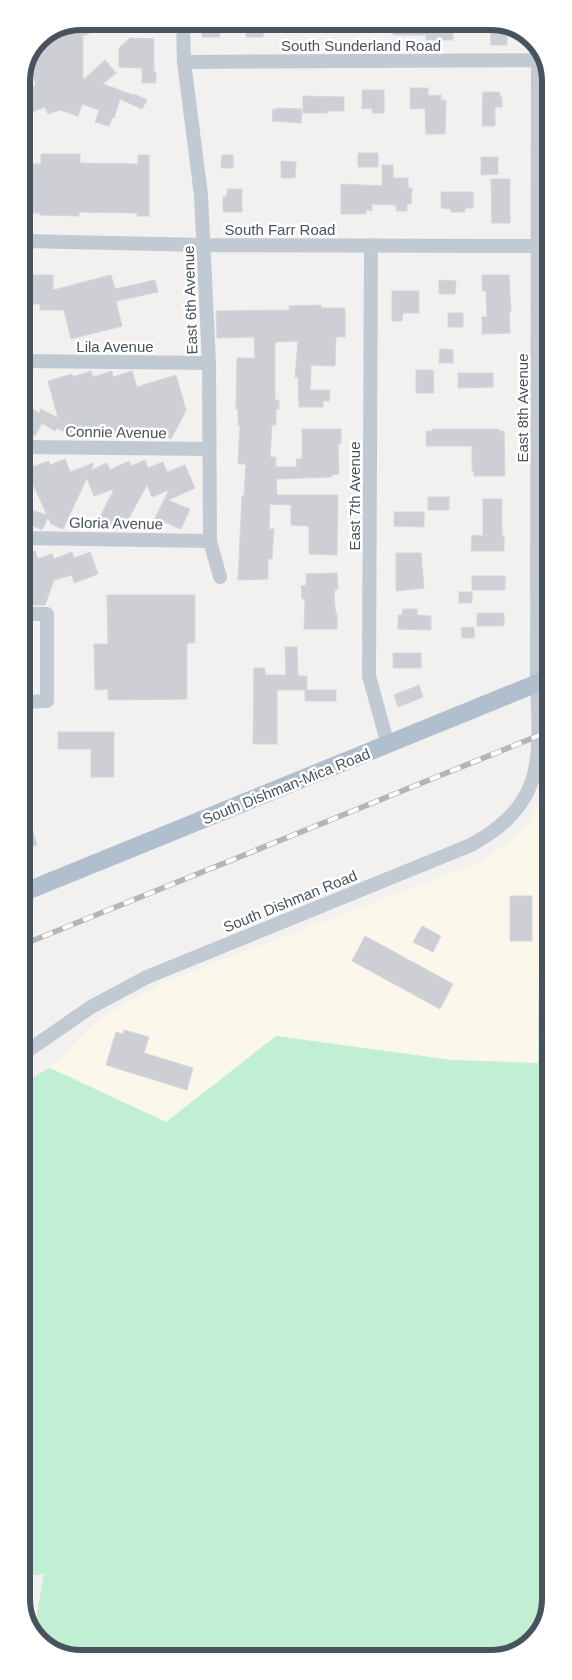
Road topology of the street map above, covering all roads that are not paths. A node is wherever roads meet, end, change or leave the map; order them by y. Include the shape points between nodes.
1 (183, 30) edge
2 (534, 55) edge
3 (184, 62) junction
4 (538, 63) edge
5 (542, 151) edge
6 (30, 242) edge
7 (204, 244) junction
8 (370, 246) junction
9 (542, 247) edge
10 (30, 361) edge
11 (209, 363) junction
12 (30, 447) edge
13 (209, 449) junction
14 (30, 538) edge
15 (210, 541) junction
16 (220, 577) dead end
17 (30, 614) edge
18 (542, 680) edge
19 (542, 694) edge
20 (30, 702) edge
21 (388, 745) junction
22 (542, 760) edge
23 (542, 770) edge
24 (30, 890) edge
25 (30, 1049) edge

1 - 3 street, East 6th Avenue
2 - 3 street, South Sunderland Road
3 - 7 street, East 6th Avenue via 200,178
4 - 5 street, East 8th Avenue
6 - 7 street, South Farr Road
7 - 8 street, South Farr Road
7 - 11 street, East 6th Avenue
8 - 9 street, South Farr Road
8 - 21 street, East 7th Avenue via 369,676
10 - 11 street, Lila Avenue
11 - 13 street, East 6th Avenue
12 - 13 street, Connie Avenue
13 - 15 street, East 6th Avenue
14 - 15 street, Gloria Avenue
15 - 16 street, East 6th Avenue
17 - 20 street via 47,614 47,702
18 - 21 main road, South Dishman-Mica Road
19 - 22 street, East 8th Avenue via 539,735
21 - 24 main road, South Dishman-Mica Road
23 - 25 street, South Dishman Road via 519,806 484,838 127,986

